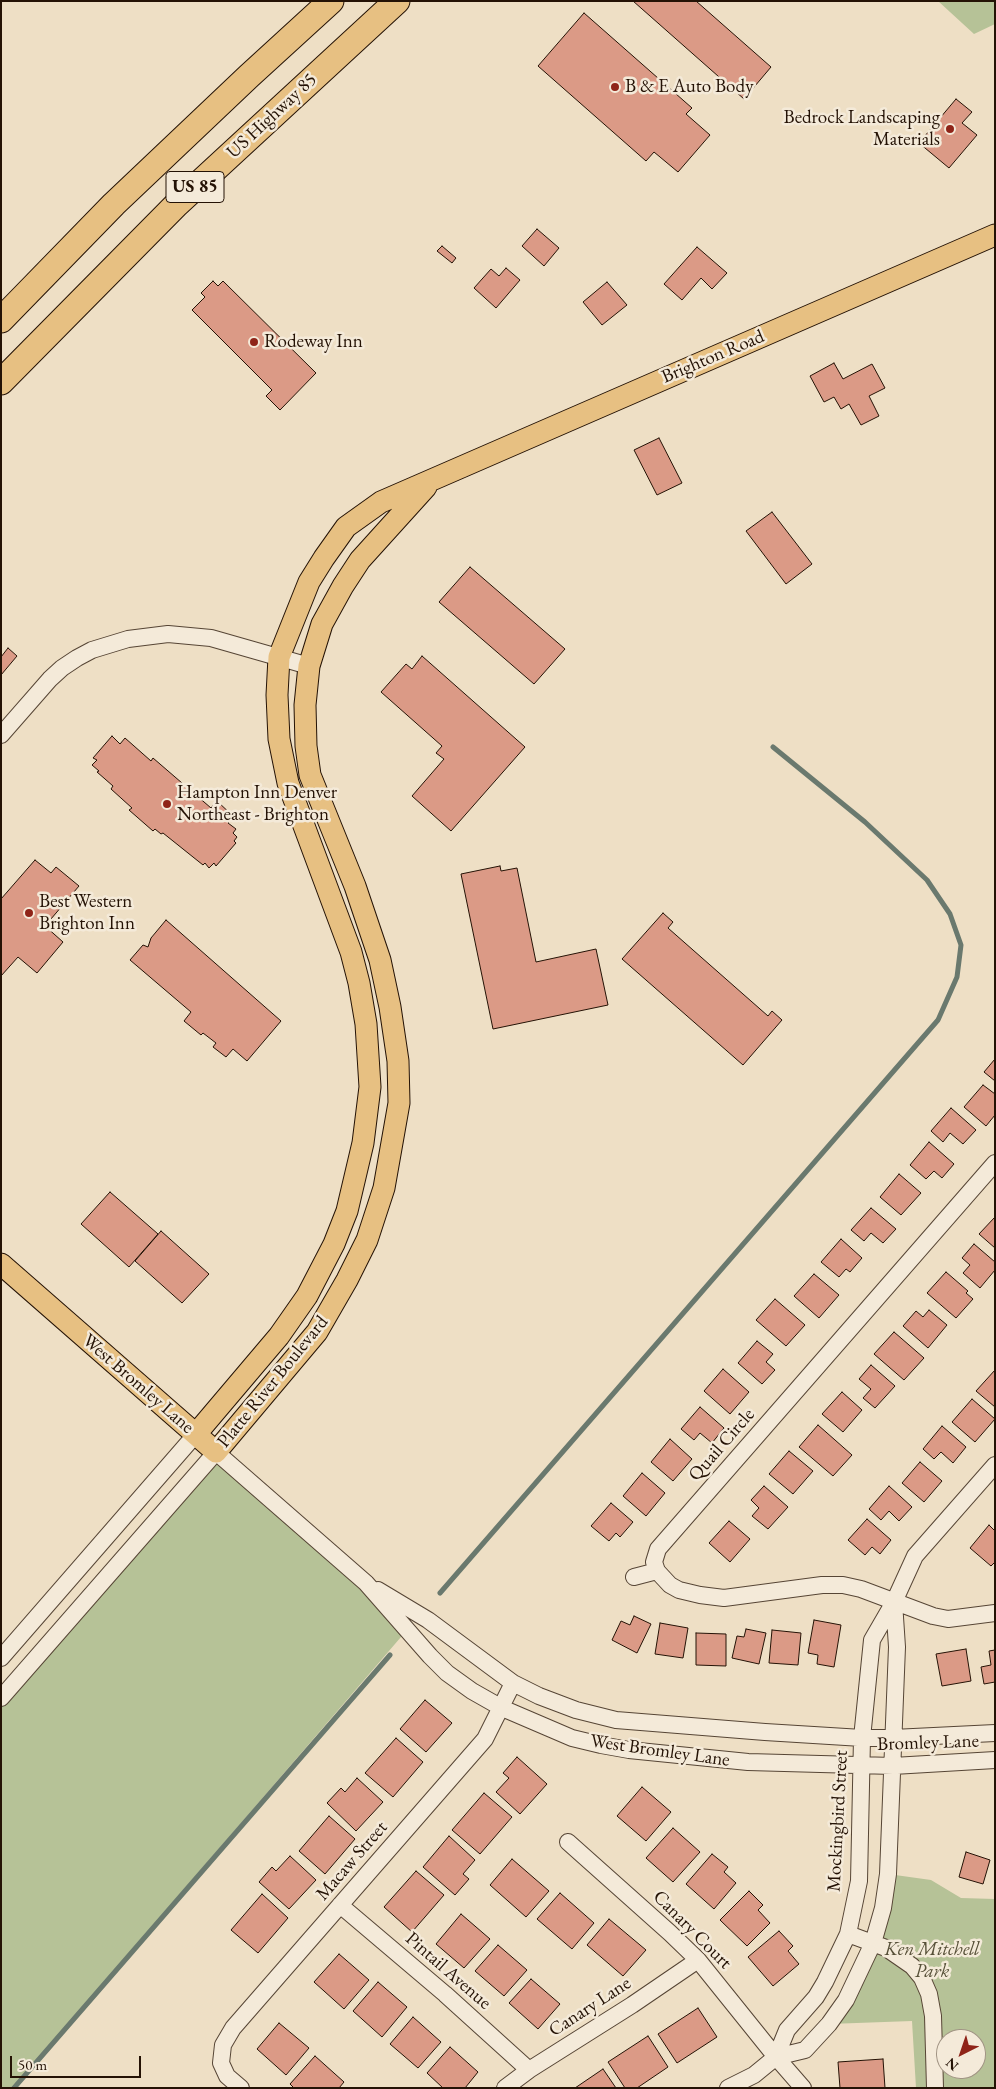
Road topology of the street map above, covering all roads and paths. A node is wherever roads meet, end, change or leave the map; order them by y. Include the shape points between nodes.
1 (331, 1) edge
2 (397, 1) edge
3 (995, 235) edge
4 (1, 320) edge
5 (1, 382) edge
6 (432, 480) junction
7 (280, 657) junction
8 (309, 666) junction
9 (1, 735) edge
10 (355, 886) junction
11 (330, 897) junction
12 (364, 912) junction
13 (340, 922) junction
14 (995, 1162) edge
15 (1, 1264) edge
16 (196, 1434) junction
17 (216, 1452) junction
18 (995, 1465) edge
19 (657, 1571) junction
20 (634, 1577) dead end
21 (366, 1583) junction
22 (894, 1602) junction
23 (995, 1613) edge
24 (1, 1658) edge
25 (514, 1683) junction
26 (1, 1698) edge
27 (502, 1708) junction
28 (995, 1733) edge
29 (862, 1738) junction
30 (893, 1738) junction
31 (995, 1760) edge
32 (862, 1765) junction
33 (892, 1766) junction
34 (568, 1842) dead end
35 (340, 1905) junction
36 (848, 1934) junction
37 (872, 1943) junction
38 (698, 1960) junction
39 (776, 2057) junction
40 (529, 2070) junction
41 (241, 2088) edge
42 (505, 2088) edge
43 (728, 2088) edge
44 (803, 2088) edge
45 (936, 2088) edge

1 - 4 highway, US 85 via 114,204
2 - 5 highway, US Highway 85 / US 85 via 177,204
3 - 6 main road, Brighton Road
6 - 7 main road, Brighton Road via 381,502 346,527 309,582
6 - 8 main road, Brighton Road via 360,560 322,624
7 - 8 street
7 - 9 street via 188,635 144,636 110,643 62,668
7 - 11 main road, Platte River Boulevard via 277,695 279,739 287,782
8 - 10 main road, Platte River Boulevard via 305,705 310,775
10 - 11 street
10 - 12 main road, Platte River Boulevard
11 - 13 main road, Platte River Boulevard
12 - 13 street
12 - 17 main road, Platte River Boulevard via 380,960 398,1060 399,1103 384,1188 367,1240 325,1319 295,1360
13 - 16 main road, Platte River Boulevard via 359,983 366,1024 370,1087 364,1143 348,1208 325,1263 298,1310
14 - 19 street, Quail Circle via 658,1549 654,1562
15 - 16 main road, West Bromley Lane
16 - 17 main road, West Bromley Lane
16 - 24 street, Platte River Boulevard
17 - 21 street, West Bromley Lane
17 - 26 street, Platte River Boulevard
18 - 22 street, Mockingbird Street via 915,1556
19 - 20 street
19 - 22 street via 670,1585 700,1595 724,1598 843,1585
21 - 25 street, West Bromley Lane via 428,1620
21 - 27 street, West Bromley Lane via 442,1667 472,1691
22 - 23 street via 948,1619
22 - 29 street, Mockingbird Street via 872,1640
22 - 30 street, Mockingbird Street via 897,1647
25 - 27 street, Macaw Street
25 - 29 street, West Bromley Lane via 576,1710 616,1720
27 - 32 street, West Bromley Lane via 572,1738 601,1746 748,1762
27 - 35 street, Macaw Street via 486,1739
28 - 30 street, Bromley Lane
29 - 30 street, Bromley Lane
29 - 32 street, Mockingbird Street
30 - 33 street, Mockingbird Street
31 - 33 street, Bromley Lane
32 - 33 street, Bromley Lane
32 - 36 street, Mockingbird Street via 859,1881
33 - 37 street, Mockingbird Street via 888,1874 883,1908
34 - 38 street, Canary Court
35 - 40 street, Pintail Avenue
35 - 41 street, Macaw Street via 233,2028 223,2044 221,2063 227,2076
36 - 37 street
36 - 39 street, Mockingbird Street via 825,1982 787,2030
37 - 39 street, Mockingbird Street via 854,1984 830,2024 804,2050
37 - 45 street via 886,1948 912,1966 922,1978 933,2016
38 - 39 street, Canary Court
38 - 40 street, Canary Lane
39 - 43 street, Mockingbird Street via 754,2075
39 - 44 street, Canary Court
40 - 42 street, Canary Lane

